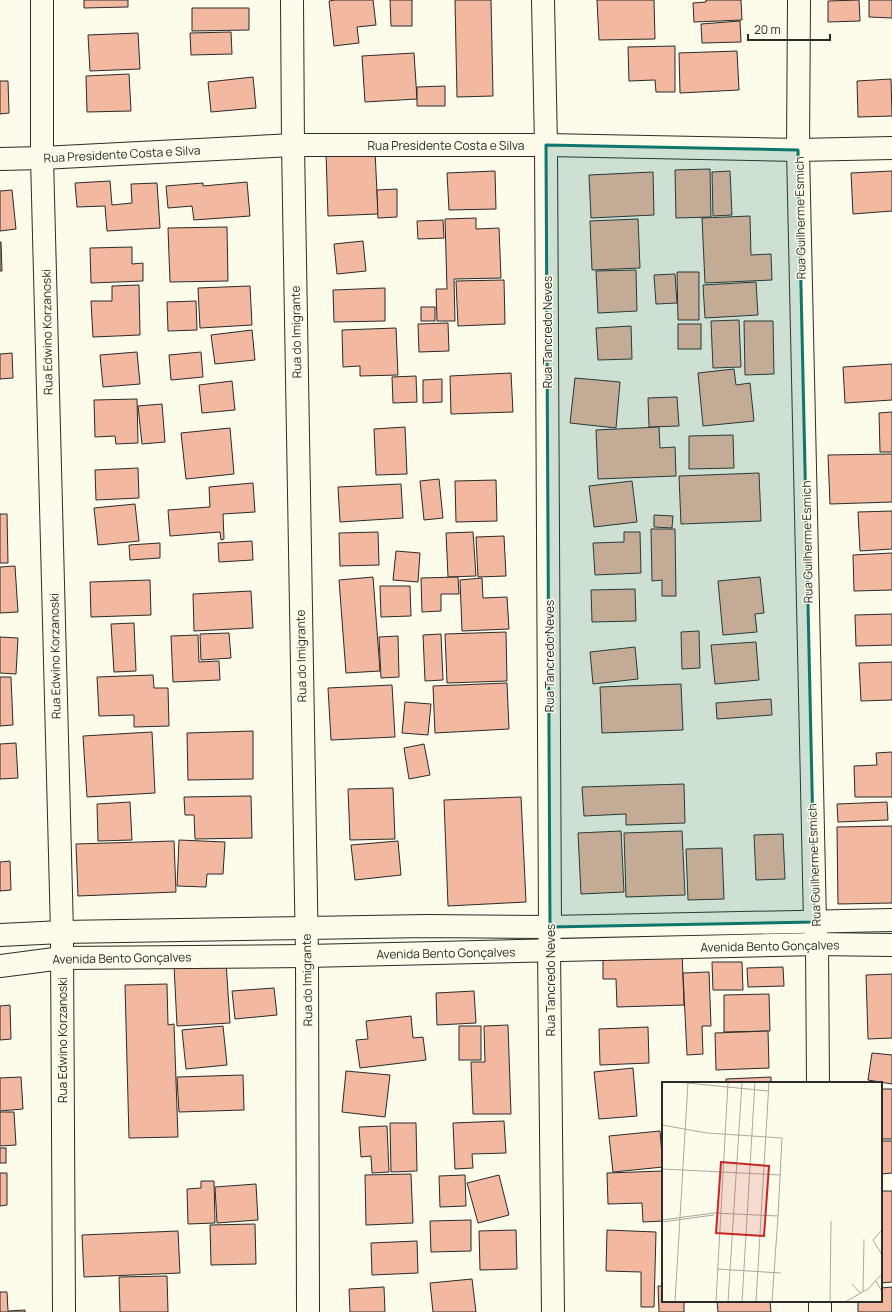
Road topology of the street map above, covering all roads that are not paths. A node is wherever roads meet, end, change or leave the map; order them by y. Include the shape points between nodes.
1 (42, 0) edge
2 (292, 0) edge
3 (543, 0) edge
4 (799, 0) edge
5 (293, 145) junction
6 (546, 145) junction
7 (892, 148) edge
8 (798, 150) junction
9 (0, 158) edge
10 (42, 158) junction
11 (892, 920) edge
12 (815, 922) junction
13 (550, 926) junction
14 (306, 928) junction
15 (62, 932) junction
16 (0, 935) edge
17 (817, 944) junction
18 (892, 946) edge
19 (549, 951) junction
20 (307, 956) junction
21 (62, 958) junction
22 (0, 966) edge
23 (818, 1082) edge
24 (64, 1312) edge
25 (308, 1312) edge
26 (553, 1312) edge

1 - 10 street, Rua Edwino Korzanoski
2 - 5 street, Rua do Imigrante
3 - 6 street, Rua Tancredo Neves
4 - 8 street, Rua Guilherme Esmich
5 - 6 street, Rua Presidente Costa e Silva
5 - 10 street, Rua Presidente Costa e Silva
5 - 14 street, Rua do Imigrante
6 - 8 street, Rua Presidente Costa e Silva
6 - 13 street, Rua Tancredo Neves
7 - 8 street, Rua Presidente Costa e Silva
8 - 12 street, Rua Guilherme Esmich
9 - 10 street, Rua Presidente Costa e Silva
10 - 15 street, Rua Edwino Korzanoski
11 - 12 street, Avenida Bento Gonçalves
12 - 13 street, Avenida Bento Gonçalves
12 - 17 street, Rua Guilherme Esmich
13 - 14 street, Avenida Bento Gonçalves
13 - 19 street, Rua Tancredo Neves
14 - 15 street, Avenida Bento Gonçalves
14 - 20 street, Rua do Imigrante
15 - 16 street, Avenida Bento Gonçalves
15 - 21 street, Rua Edwino Korzanoski
17 - 18 street, Avenida Bento Gonçalves
17 - 19 street, Avenida Bento Gonçalves
17 - 23 street, Rua Guilherme Esmich
19 - 20 street, Avenida Bento Gonçalves
19 - 26 street, Rua Tancredo Neves
20 - 21 street, Avenida Bento Gonçalves
20 - 25 street, Rua do Imigrante
21 - 22 street, Avenida Bento Gonçalves
21 - 24 street, Rua Edwino Korzanoski

